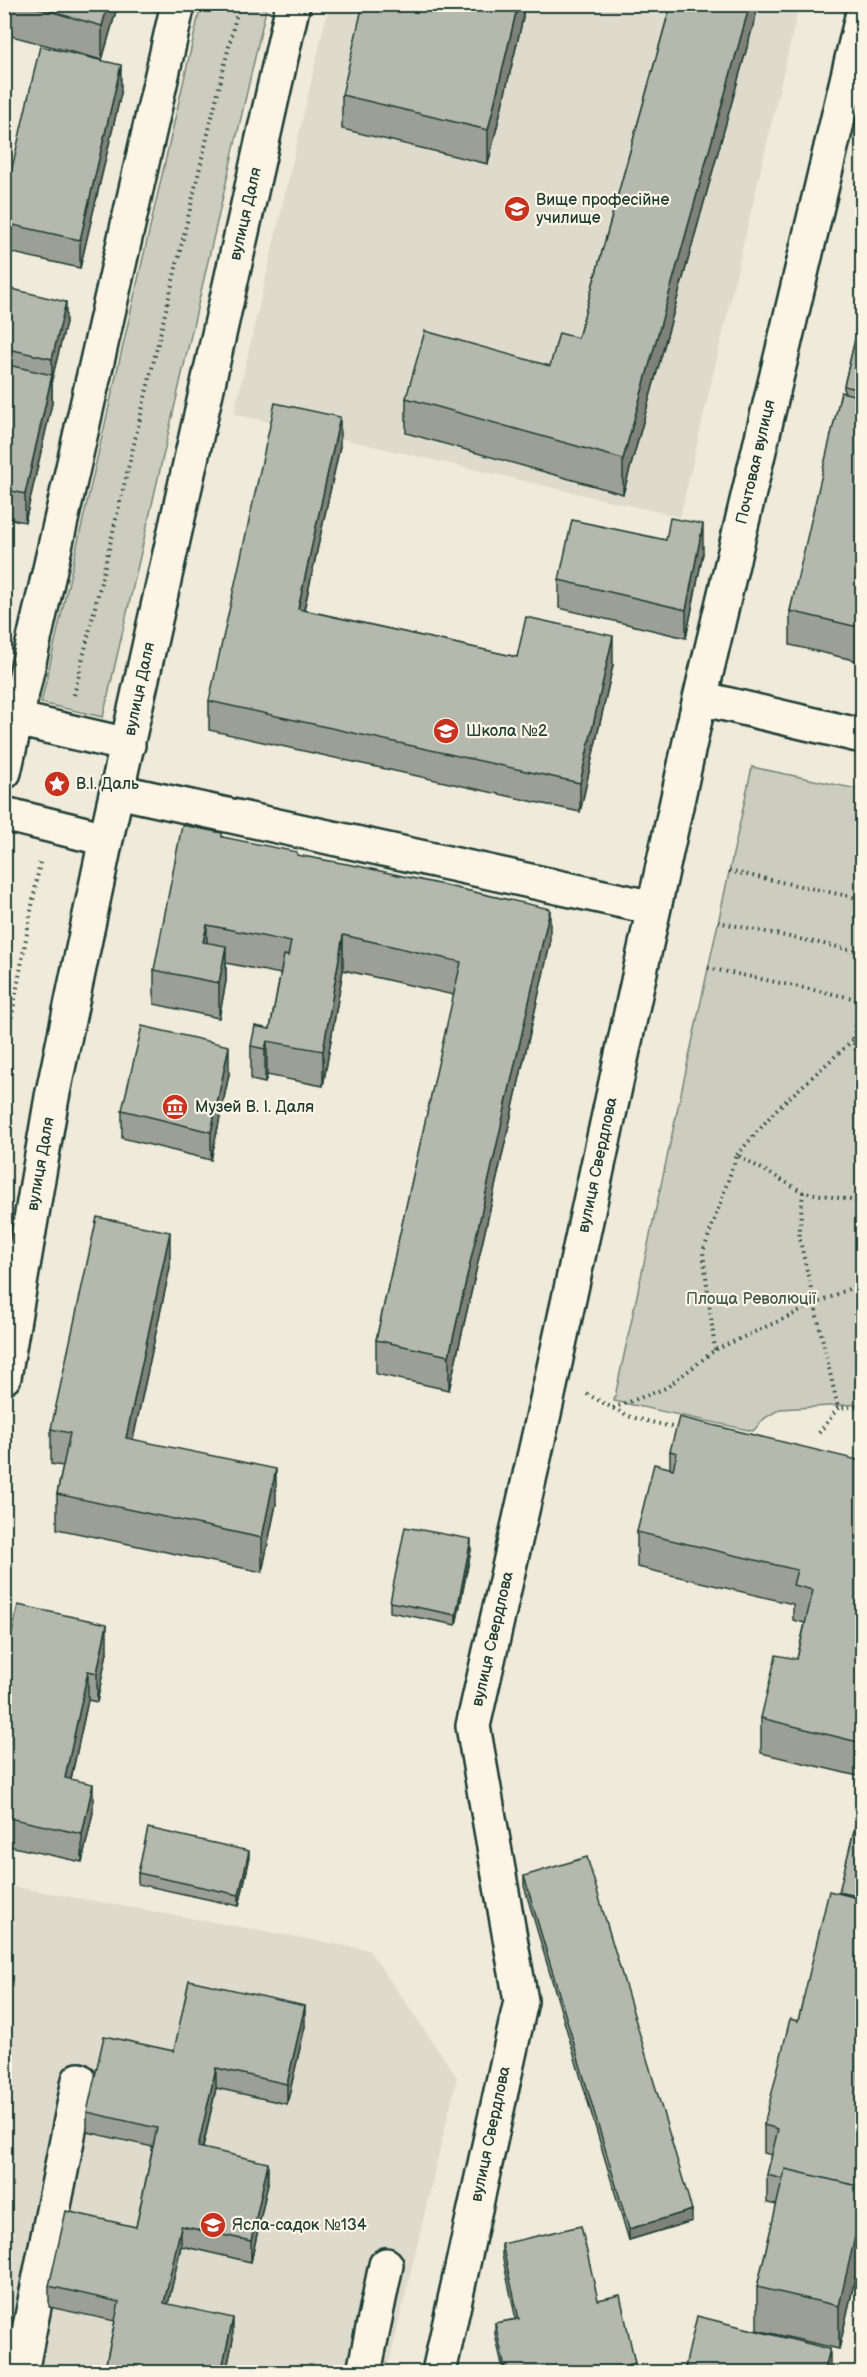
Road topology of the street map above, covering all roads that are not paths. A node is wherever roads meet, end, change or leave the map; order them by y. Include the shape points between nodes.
1 (178, 4) edge
2 (293, 4) edge
3 (862, 17) edge
4 (700, 698) junction
5 (16, 718) junction
6 (862, 736) edge
7 (128, 745) junction
8 (4, 772) edge
9 (117, 791) junction
10 (4, 814) edge
11 (106, 839) junction
12 (654, 908) junction
13 (4, 1377) edge
14 (79, 2080) dead end
15 (386, 2265) dead end
16 (21, 2373) edge
17 (364, 2373) edge
18 (438, 2373) edge

1 - 5 street
2 - 7 street, вулиця Даля
3 - 4 street, Почтовая вулиця
4 - 6 street
4 - 12 street, Почтовая вулиця
5 - 7 street
5 - 8 street
7 - 9 street, вулиця Даля
9 - 11 street, вулиця Даля
9 - 12 street
10 - 11 street
11 - 13 street, вулиця Даля via 52,1097
12 - 18 street, вулиця Свердлова via 473,1726 521,2001
14 - 16 street
15 - 17 street

